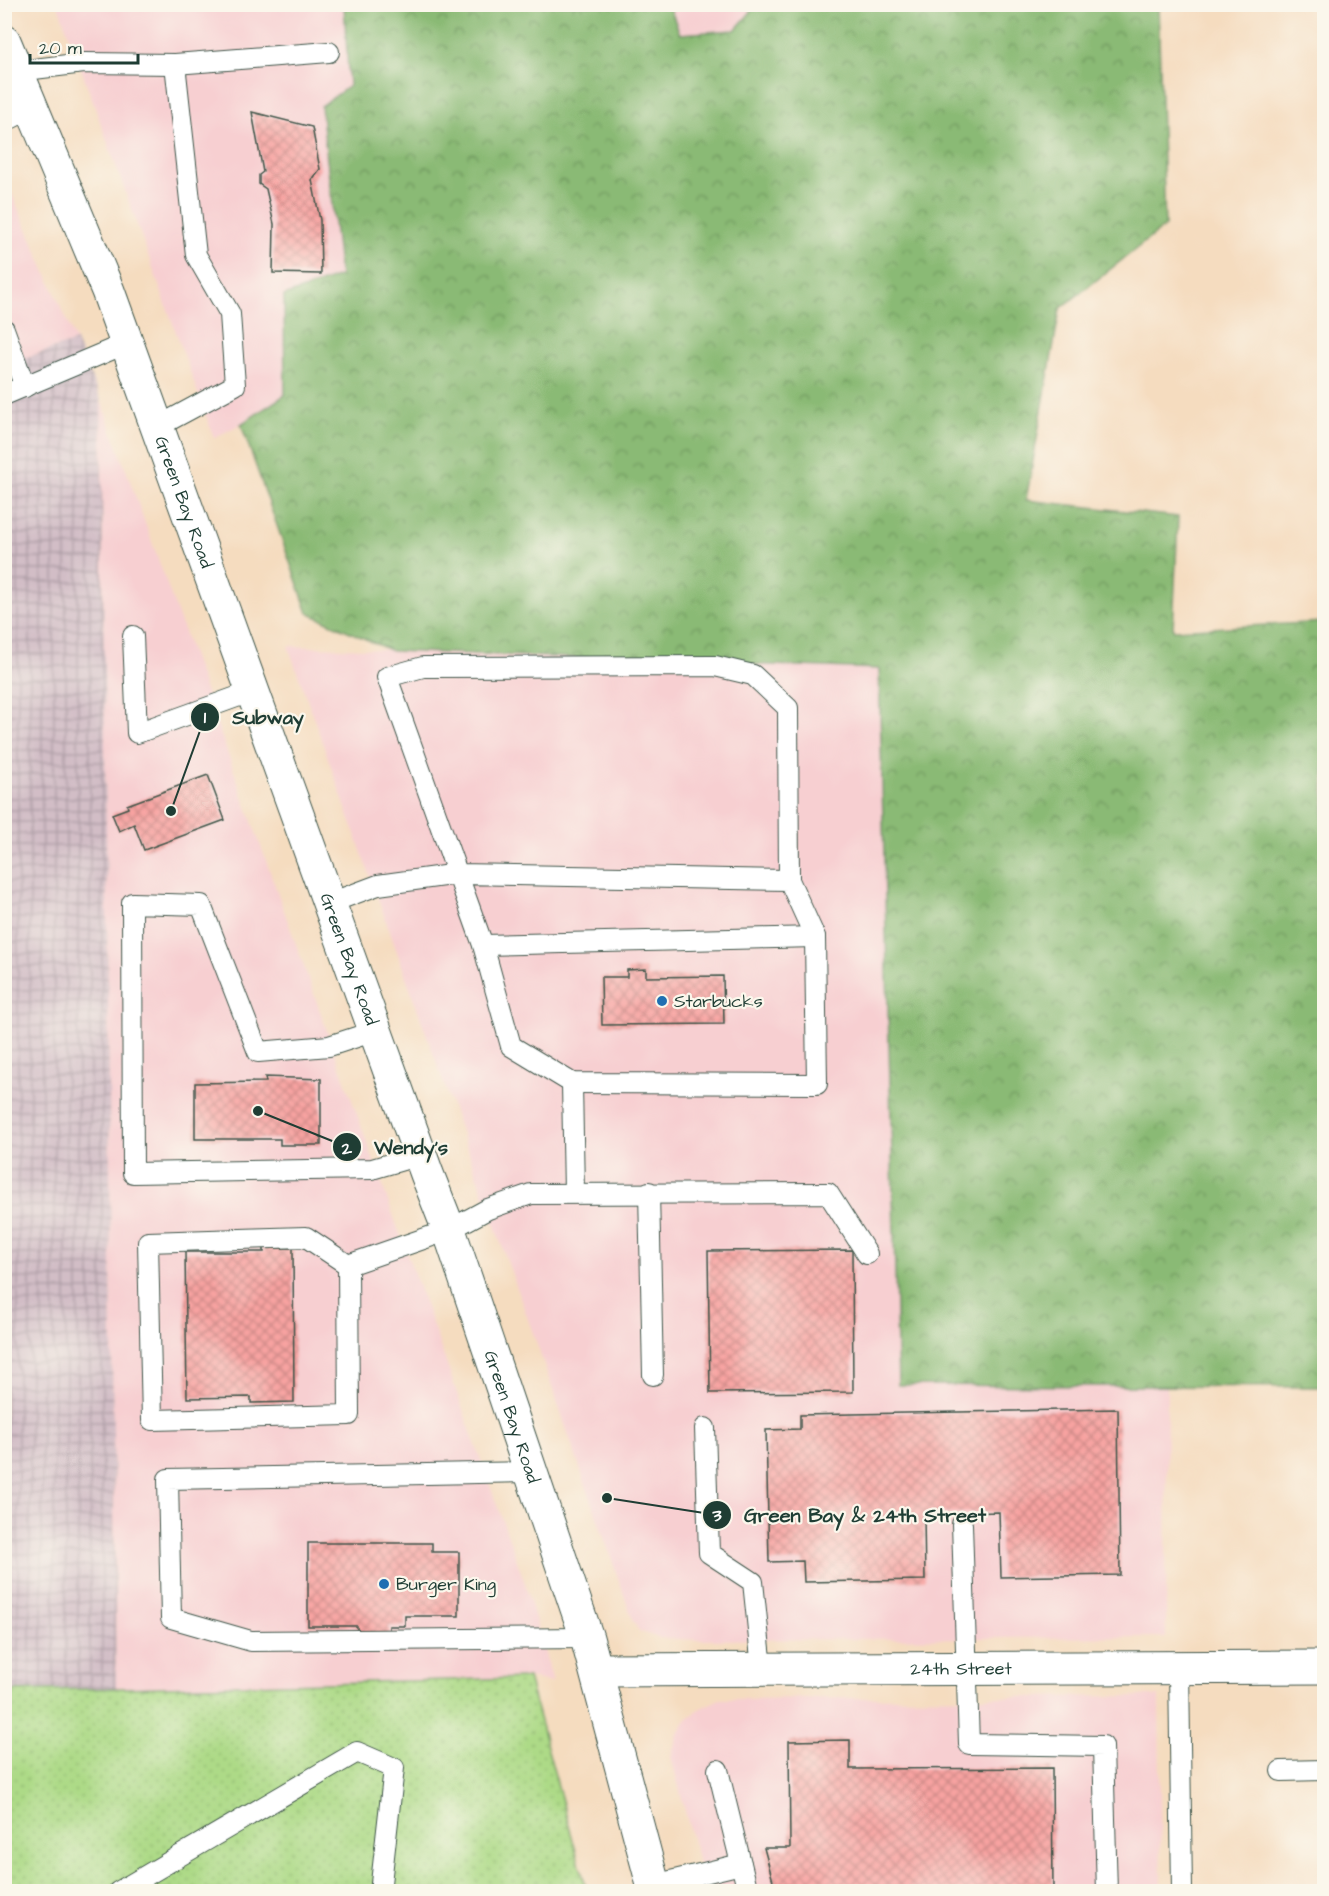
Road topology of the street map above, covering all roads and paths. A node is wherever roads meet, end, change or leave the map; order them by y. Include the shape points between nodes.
1 (4, 41) edge
2 (329, 52) dead end
3 (175, 64) junction
4 (17, 71) junction
5 (33, 107) junction
6 (4, 122) edge
7 (4, 329) edge
8 (127, 343) junction
9 (9, 356) edge
10 (25, 387) junction
11 (4, 395) edge
12 (157, 427) junction
13 (133, 636) dead end
14 (253, 691) junction
15 (458, 874) junction
16 (789, 880) junction
17 (330, 903) junction
18 (814, 937) junction
19 (483, 945) junction
20 (375, 1031) junction
21 (572, 1083) junction
22 (420, 1155) junction
23 (650, 1192) junction
24 (574, 1193) junction
25 (449, 1230) junction
26 (867, 1254) dead end
27 (348, 1265) junction
28 (653, 1375) dead end
29 (705, 1428) dead end
30 (531, 1472) junction
31 (962, 1524) dead end
32 (587, 1638) junction
33 (1179, 1667) junction
34 (1324, 1667) edge
35 (762, 1668) junction
36 (967, 1668) junction
37 (597, 1670) junction
38 (718, 1770) dead end
39 (1281, 1770) dead end
40 (1324, 1770) edge
41 (741, 1864) junction
42 (654, 1888) edge
43 (118, 1892) edge
44 (380, 1892) edge
45 (748, 1892) edge
46 (1107, 1892) edge
47 (1182, 1892) edge

1 - 4 main road, Green Bay Road
2 - 3 lane
3 - 4 lane via 84,63
3 - 12 lane via 196,255 230,314 235,385
4 - 5 main road, Green Bay Road
5 - 6 lane
5 - 8 main road, Green Bay Road
7 - 9 lane
8 - 10 lane
8 - 12 main road, Green Bay Road
9 - 10 lane
10 - 11 lane
12 - 14 main road, Green Bay Road
13 - 14 lane via 137,733
14 - 17 main road, Green Bay Road
15 - 16 lane
15 - 16 lane via 387,677 423,667 715,666 753,675 788,708
15 - 17 lane via 378,885
15 - 19 lane
16 - 18 lane
17 - 20 main road, Green Bay Road
18 - 19 lane
18 - 21 lane via 817,1084
19 - 21 lane via 512,1046
20 - 22 main road, Green Bay Road
20 - 22 lane via 329,1046 258,1052 201,905 132,903 133,1173 372,1169
21 - 24 lane
22 - 25 main road, Green Bay Road
23 - 24 lane
23 - 26 lane via 828,1193
23 - 28 lane
24 - 25 lane via 531,1194 488,1209
25 - 27 lane
25 - 30 main road, Green Bay Road
27 - 27 lane via 306,1237 148,1242 152,1420 349,1415
29 - 35 lane via 709,1553 753,1582
30 - 32 main road, Green Bay Road
30 - 32 lane via 168,1479 171,1618 251,1641
31 - 36 lane
32 - 37 main road, Green Bay Road
33 - 34 main road, 24th Street
33 - 36 main road, 24th Street
33 - 47 lane
35 - 36 main road, 24th Street
35 - 37 main road, 24th Street
36 - 46 lane via 969,1744 1103,1746
37 - 42 main road, Green Bay Road
38 - 41 lane
39 - 40 lane
41 - 42 lane
41 - 45 lane
43 - 44 lane via 357,1752 393,1768

